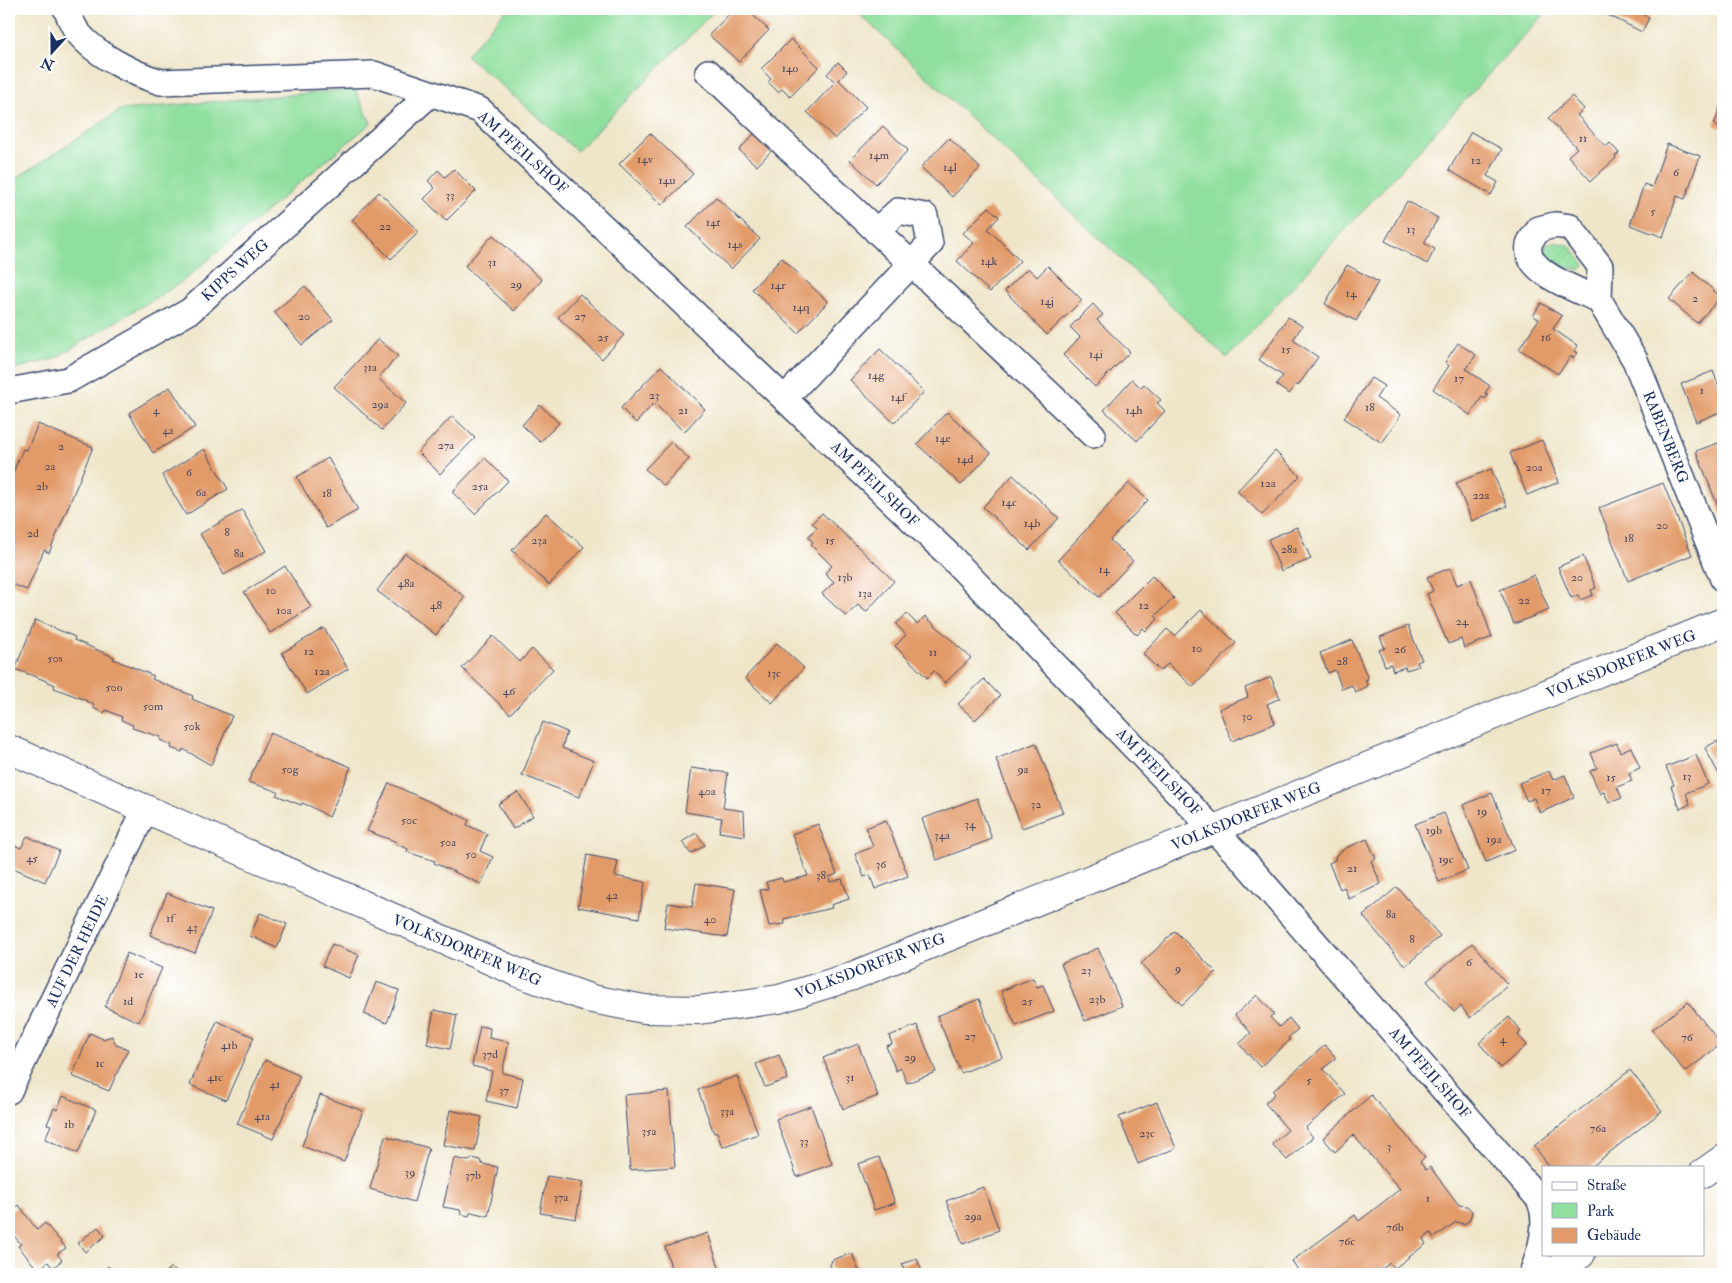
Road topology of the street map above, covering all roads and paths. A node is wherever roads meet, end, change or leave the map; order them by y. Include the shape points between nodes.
1 (66, 9) edge
2 (708, 72) dead end
3 (430, 94) junction
4 (876, 231) junction
5 (912, 265) junction
6 (1600, 300) dead end
7 (9, 391) edge
8 (785, 398) junction
9 (1093, 435) dead end
10 (1723, 579) edge
11 (1723, 622) edge
12 (9, 750) edge
13 (144, 810) junction
14 (1214, 829) junction
15 (9, 1092) edge
16 (1723, 1159) edge
17 (1704, 1172) edge
18 (1542, 1216) edge
19 (1542, 1243) edge
20 (1578, 1256) edge
21 (1532, 1274) edge
22 (1551, 1274) edge

1 - 3 street, AM PFEILSHOF via 77,31 109,59 161,82 374,74
2 - 4 street
3 - 7 street, KIPPS WEG via 190,311 68,380
3 - 8 street, AM PFEILSHOF via 480,110
4 - 5 street
4 - 5 street via 898,211 925,216 930,244
5 - 8 street
5 - 9 street
6 - 10 street, RABENBERG via 1635,360
8 - 14 street, AM PFEILSHOF via 948,555
11 - 14 street, VOLKSDORFER WEG
12 - 13 street, VOLKSDORFER WEG
13 - 14 street, VOLKSDORFER WEG via 538,981 592,999 644,1009 699,1010 779,999 815,989
13 - 15 street, AUF DER HEIDE
14 - 18 street, AM PFEILSHOF via 1539,1199
16 - 17 street
19 - 21 street, AM PFEILSHOF
20 - 22 street

